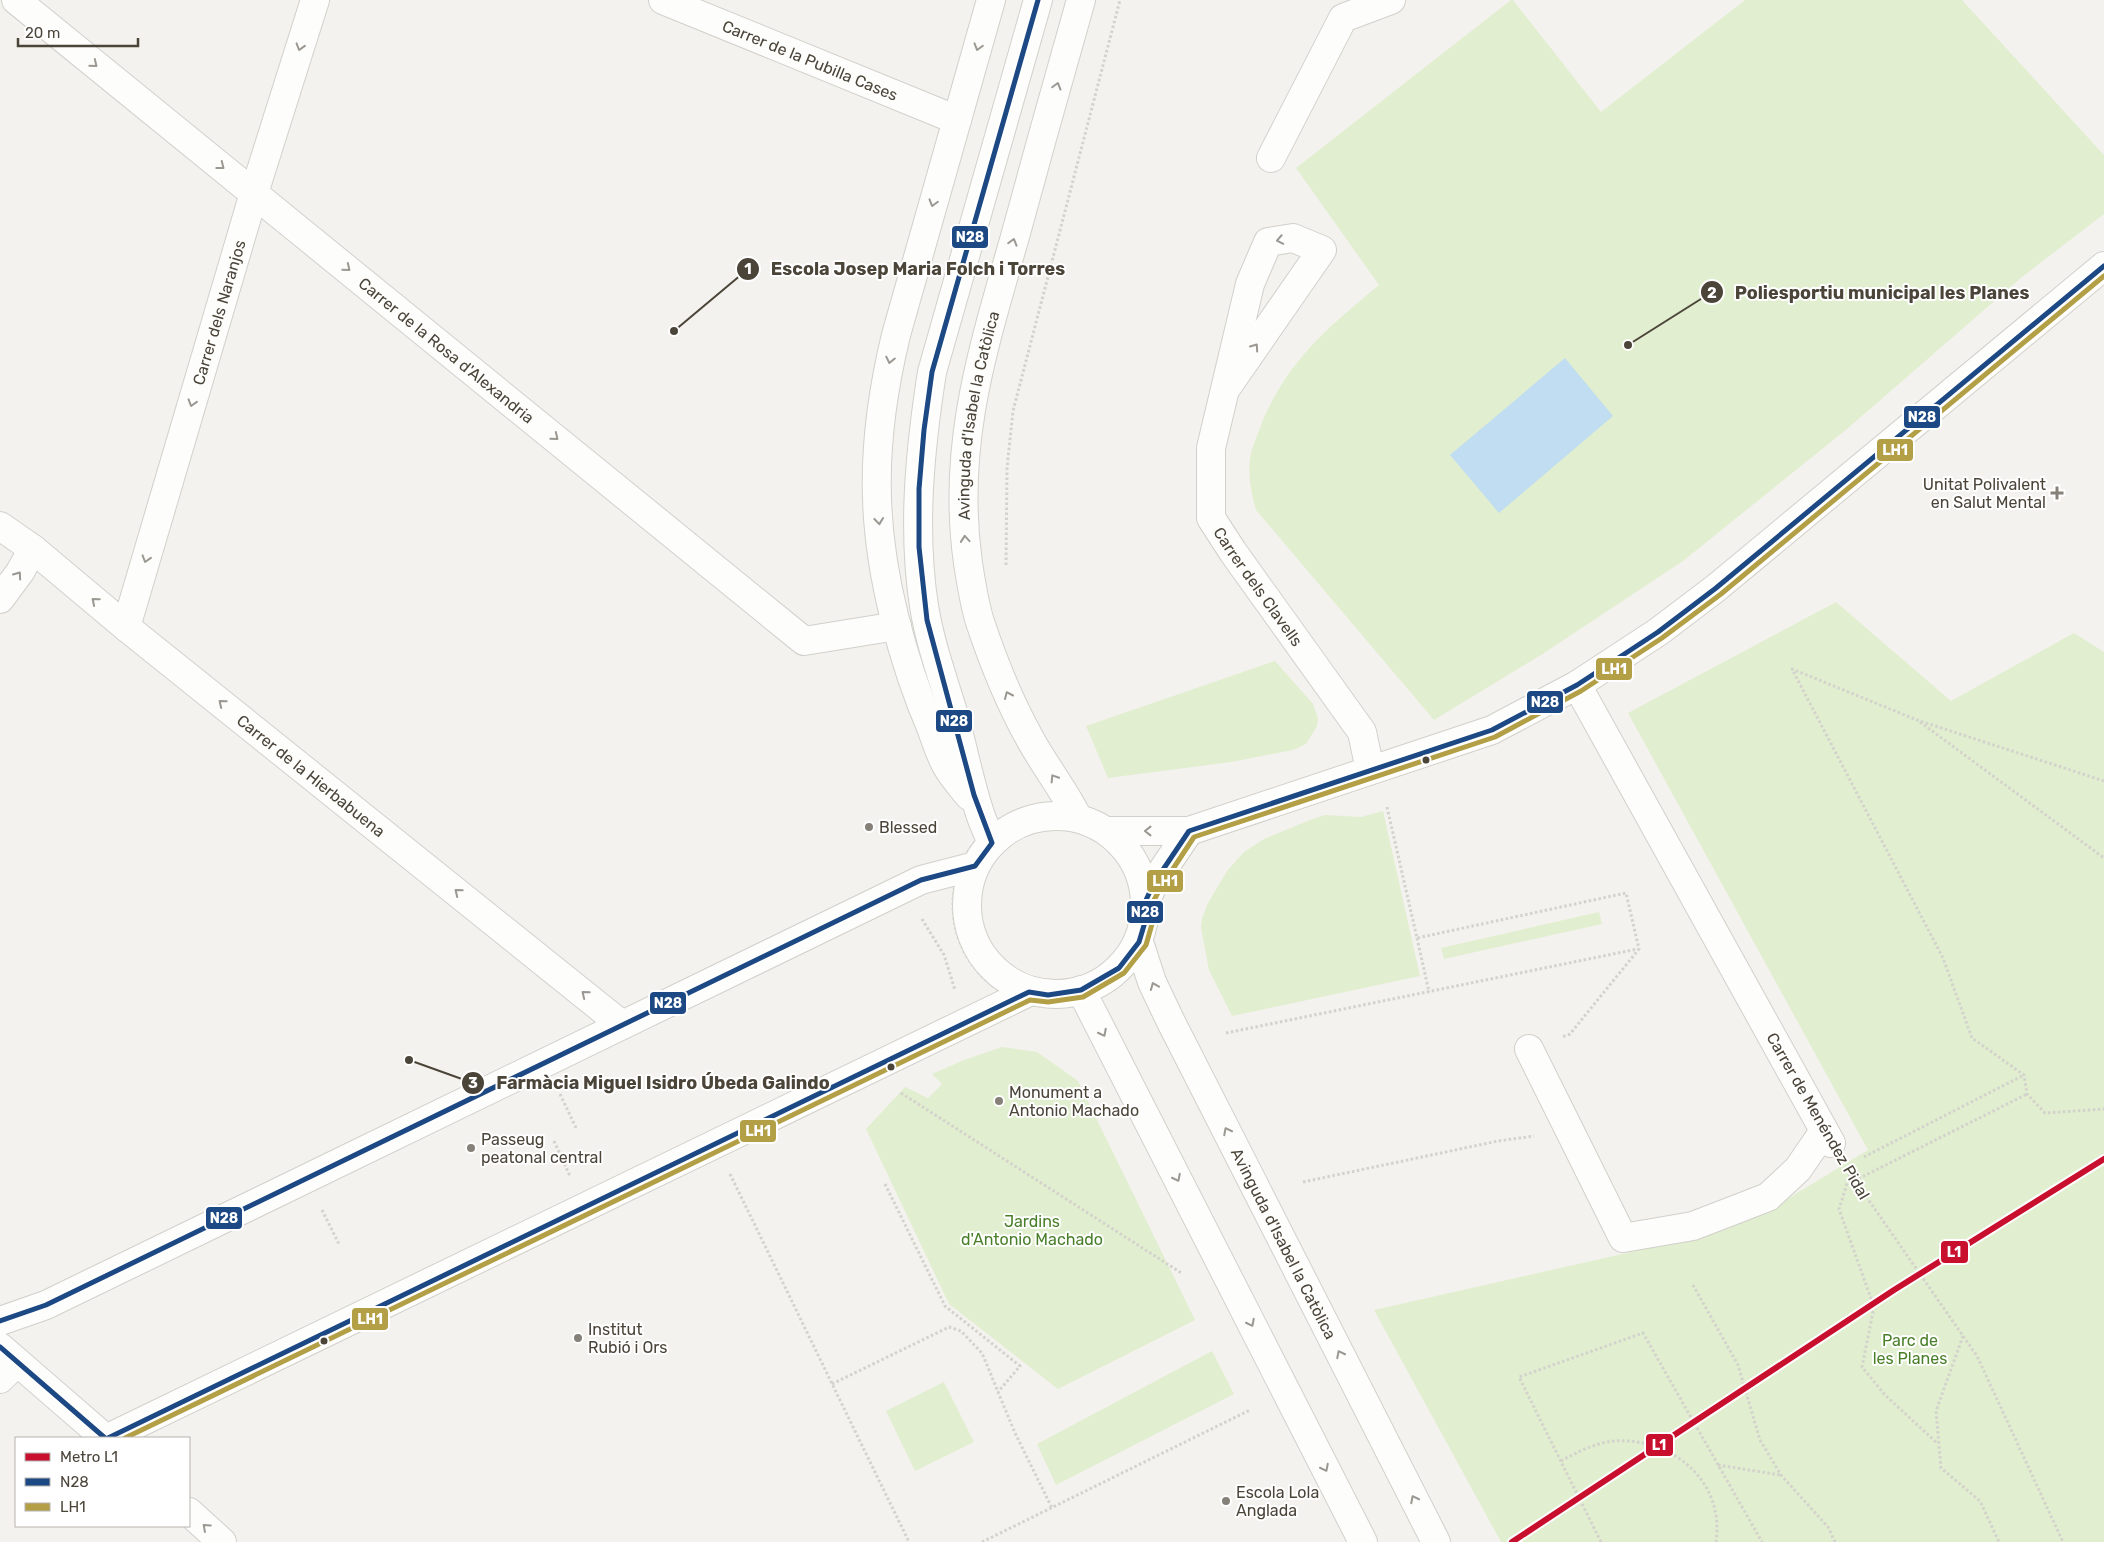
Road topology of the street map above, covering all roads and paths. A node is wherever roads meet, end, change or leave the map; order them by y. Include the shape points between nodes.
1 (16, 0) edge
2 (315, 0) edge
3 (664, 0) edge
4 (991, 0) edge
5 (1038, 0) edge
6 (1081, 0) edge
7 (1120, 0) edge
8 (1391, 0) edge
9 (957, 120) junction
10 (1271, 158) dead end
11 (254, 193) junction
12 (2104, 266) edge
13 (1250, 284) junction
14 (1284, 306) junction
15 (1227, 387) junction
16 (0, 526) edge
17 (33, 549) junction
18 (1006, 570) dead end
19 (0, 599) edge
20 (126, 626) junction
21 (897, 626) junction
22 (1578, 685) junction
23 (1917, 720) junction
24 (1370, 770) junction
25 (2104, 781) edge
26 (1387, 806) dead end
27 (1075, 812) junction
28 (985, 827) junction
29 (1116, 831) junction
30 (1189, 831) junction
31 (2104, 858) edge
32 (968, 868) junction
33 (1150, 892) junction
34 (921, 917) dead end
35 (1417, 938) junction
36 (1142, 948) junction
37 (1639, 949) junction
38 (955, 991) dead end
39 (1429, 992) junction
40 (1023, 995) junction
41 (1084, 996) junction
42 (622, 1025) junction
43 (1226, 1033) dead end
44 (1529, 1049) joint
45 (2024, 1075) junction
46 (556, 1086) dead end
47 (900, 1092) dead end
48 (2027, 1094) junction
49 (2104, 1109) edge
50 (577, 1130) dead end
51 (1828, 1137) junction
52 (554, 1141) dead end
53 (1498, 1141) dead end
54 (726, 1167) dead end
55 (1846, 1167) junction
56 (1850, 1174) junction
57 (1854, 1181) junction
58 (1303, 1182) dead end
59 (574, 1184) dead end
60 (885, 1184) dead end
61 (318, 1202) dead end
62 (339, 1244) dead end
63 (1183, 1274) dead end
64 (1693, 1285) dead end
65 (0, 1321) edge
66 (1963, 1336) junction
67 (6, 1363) edge
68 (832, 1384) junction
69 (998, 1392) junction
70 (1250, 1410) dead end
71 (105, 1437) edge
72 (108, 1437) edge
73 (1937, 1443) junction
74 (1561, 1461) junction
75 (1718, 1465) junction
76 (1781, 1475) junction
77 (1052, 1508) junction
78 (190, 1513) edge
79 (222, 1542) edge
80 (910, 1542) edge
81 (982, 1542) edge
82 (1362, 1542) edge
83 (1436, 1542) edge
84 (1601, 1542) edge
85 (1716, 1542) edge
86 (1762, 1542) edge
87 (1835, 1542) edge
88 (1999, 1542) edge
89 (2064, 1542) edge

1 -> 11 street, Carrer de la Rosa d'Alexandria
2 -> 11 street, Carrer dels Naranjos
3 - 9 street, Carrer de la Pubilla Cases
4 -> 9 street
5 - 28 street via 932,372 919,481 920,572 924,607 938,668
27 -> 6 street, Avinguda d'Isabel la Catòlica via 1013,705 980,620 965,538 963,486 966,434 981,355
7 - 18 path, Avinguda d'Isabel la Catòlica via 1013,411 1007,468
8 - 10 street via 1343,18
9 -> 21 street via 896,335 880,419 877,499 883,555
11 -> 20 street, Carrer dels Naranjos
11 -> 21 street, Carrer de la Rosa d'Alexandria via 804,641
12 - 22 street via 1716,588 1658,632
13 - 14 street
14 -> 13 street, Carrer dels Clavells via 1322,250 1293,238 1268,242
13 - 15 street, Carrer dels Clavells
15 -> 14 street, Carrer dels Clavells
15 - 24 street, Carrer dels Clavells via 1211,448 1211,518 1362,732
16 - 17 street, Carrer de la Hierbabuena
19 -> 17 street
20 -> 17 street, Carrer de la Hierbabuena
42 -> 20 street, Carrer de la Hierbabuena
21 - 28 street via 910,674 947,766
22 - 24 street via 1492,730
22 - 51 street, Carrer de Menéndez Pidal
23 - 25 path
23 - 31 path
23 - 45 path via 1792,669 1943,958 1972,1038
24 - 30 street
26 - 35 path
27 - 28 street
27 - 28 path via 1050,804 1026,808
27 - 29 street
27 - 29 path via 1097,812
28 - 32 street
28 - 32 path via 967,854
30 -> 29 street
29 - 33 street
29 - 33 path via 1136,842 1148,863
30 - 33 street
32 - 40 street via 967,923 976,950 994,972
32 - 40 path via 957,878 953,904 956,930 965,954 980,975 1000,991
32 - 42 street via 920,880
33 - 36 street
33 - 36 path via 1158,910 1154,934
34 - 38 path via 944,955
35 - 37 path via 1626,893
35 - 39 path
36 - 41 street
36 - 41 path via 1130,974 1113,990
83 -> 36 street, Avinguda d'Isabel la Catòlica via 1171,1022 1152,982
37 - 39 path
37 - 44 path via 1570,1034
39 - 43 path
40 - 41 street
40 - 41 path via 1044,1007 1068,1006
40 - 72 street
41 -> 82 street
42 - 65 street via 46,1305
44 - 51 street via 1623,1238 1694,1226 1768,1197
45 - 48 path
45 - 55 path
46 - 50 path
47 - 63 path
48 - 49 path via 2045,1113
48 - 57 path
51 - 55 path, Carrer de Menéndez Pidal
52 - 59 path
53 - 58 path
54 - 68 path
55 - 56 path, Carrer de Menéndez Pidal
56 - 57 path, Carrer de Menéndez Pidal
56 - 73 path via 1840,1209 1874,1307 1862,1366 1885,1395
57 - 66 path, Carrer de Menéndez Pidal
60 - 69 path via 945,1306 1020,1366
61 - 62 path
64 - 76 path via 1738,1365 1760,1440
66 - 73 path via 1936,1412
66 - 89 path, Carrer de Menéndez Pidal via 1977,1356
67 - 71 street
68 - 69 path via 949,1326 962,1331 982,1353
68 - 80 path
69 - 77 path
70 - 77 path
73 - 88 path via 1941,1468 1980,1501
74 - 75 path via 1519,1377 1643,1333
74 - 84 path
74 - 85 path via 1581,1450 1612,1442 1649,1443 1666,1449 1694,1470 1706,1486 1717,1523
75 - 76 path
75 - 86 path
76 - 87 path via 1828,1527
77 - 81 path
79 -> 78 street

